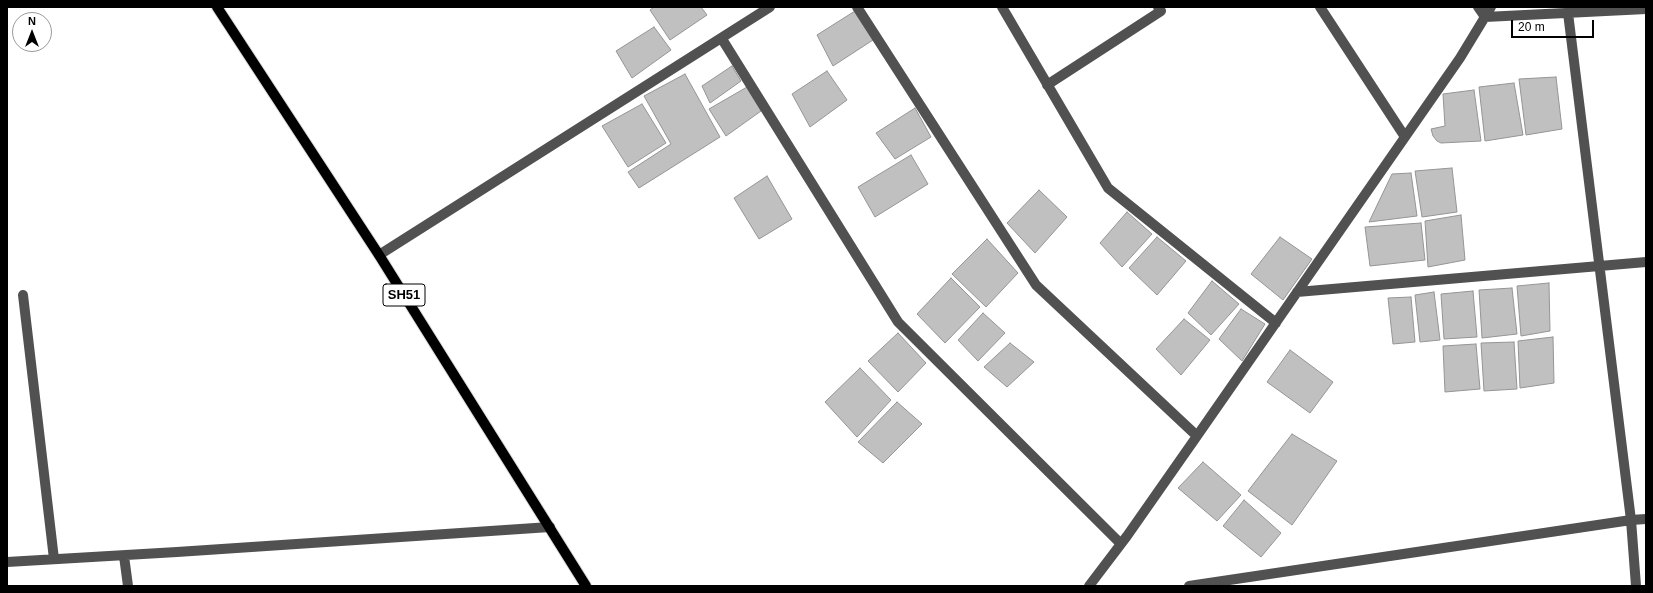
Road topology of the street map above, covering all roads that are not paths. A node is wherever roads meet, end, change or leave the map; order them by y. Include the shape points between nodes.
1 (217, 7) edge
2 (770, 7) edge
3 (857, 7) edge
4 (1002, 7) edge
5 (1320, 7) edge
6 (1478, 7) edge
7 (1491, 7) edge
8 (1162, 8) edge
9 (1646, 9) edge
10 (1568, 13) junction
11 (1485, 17) junction
12 (722, 39) junction
13 (1047, 85) junction
14 (1405, 136) junction
15 (379, 254) junction
16 (1646, 262) edge
17 (1599, 267) junction
18 (1297, 292) junction
19 (23, 295) dead end
20 (1276, 323) junction
21 (1197, 436) junction
22 (1646, 518) edge
23 (1631, 520) junction
24 (550, 527) junction
25 (1121, 544) junction
26 (124, 556) junction
27 (54, 559) junction
28 (7, 562) edge
29 (128, 586) edge
30 (586, 586) edge
31 (1089, 586) edge
32 (1189, 586) edge
33 (1636, 586) edge

1 - 15 main road, SH51
2 - 12 street
3 - 21 street via 1036,285
4 - 13 street
5 - 14 street
6 - 11 street
7 - 11 street
8 - 13 street
9 - 10 street
10 - 11 street
10 - 17 street
11 - 14 street via 1460,58
12 - 15 street
12 - 25 street via 898,322
13 - 20 street via 1108,188
14 - 18 street
15 - 24 main road, SH51
16 - 17 street
17 - 18 street
17 - 23 street
18 - 20 street
19 - 27 street
20 - 21 street
21 - 25 street
22 - 23 street
23 - 32 street
23 - 33 street
24 - 26 street
24 - 30 main road, SH51
25 - 31 street
26 - 27 street
26 - 29 street
27 - 28 street

